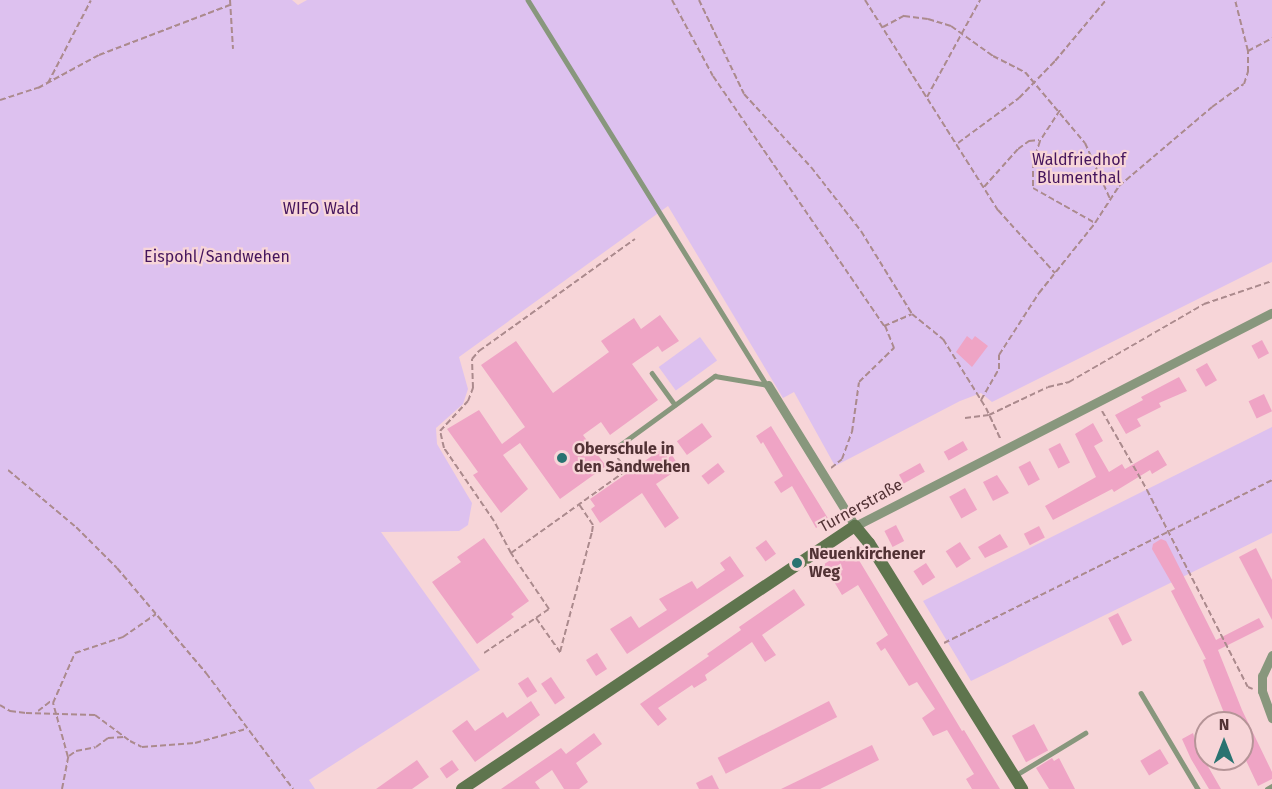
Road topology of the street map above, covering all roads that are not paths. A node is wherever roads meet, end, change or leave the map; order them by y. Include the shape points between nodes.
1 (528, 0) edge
2 (1272, 313) edge
3 (652, 373) dead end
4 (768, 385) junction
5 (675, 405) junction
6 (613, 450) road end
7 (855, 525) junction
8 (1272, 655) edge
9 (1141, 693) dead end
10 (1272, 718) edge
11 (1085, 733) dead end
12 (1014, 776) junction
13 (1272, 786) edge
14 (462, 789) edge
15 (1022, 789) edge
16 (1198, 789) edge
17 (1267, 789) edge

1 - 4 lane
2 - 7 street, Turnerstraße
3 - 5 lane
4 - 5 lane via 715,376
4 - 7 street
5 - 6 lane
7 - 12 street
7 - 14 street, Turnerstraße
8 - 10 street via 1262,676 1262,691
9 - 16 lane
11 - 12 lane
12 - 15 street
13 - 17 lane

